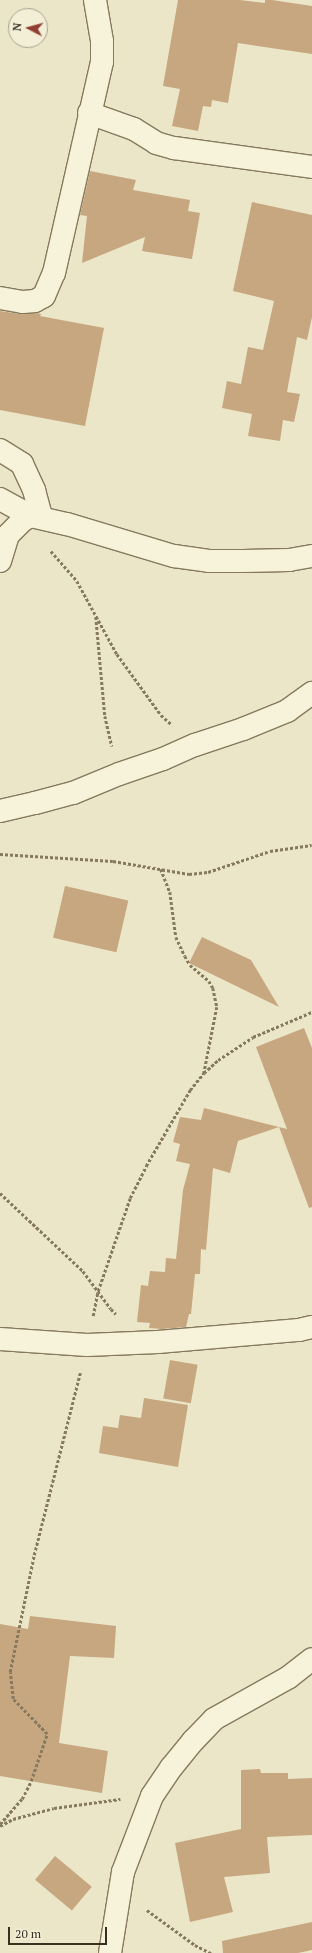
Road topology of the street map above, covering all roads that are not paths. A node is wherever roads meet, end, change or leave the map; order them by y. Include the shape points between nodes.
1 (95, 0) edge
2 (89, 113) junction
3 (312, 167) edge
4 (0, 298) edge
5 (0, 450) edge
6 (0, 499) edge
7 (30, 519) junction
8 (312, 556) edge
9 (0, 562) edge
10 (312, 693) edge
11 (0, 811) edge
12 (312, 1327) edge
13 (0, 1339) edge
14 (312, 1659) edge
15 (110, 1953) edge

1 - 2 street via 102,41 102,62
2 - 3 street via 134,129 156,143 174,148
2 - 4 street via 54,272 44,296 35,301 23,302
5 - 7 street via 22,464 34,490
6 - 7 street
7 - 8 street via 174,556 243,561 289,560
7 - 9 street via 8,535
10 - 11 street via 287,711 243,729 73,793
12 - 13 street via 158,1342 87,1344
14 - 15 street via 289,1677 214,1719 193,1741 152,1796 123,1872

